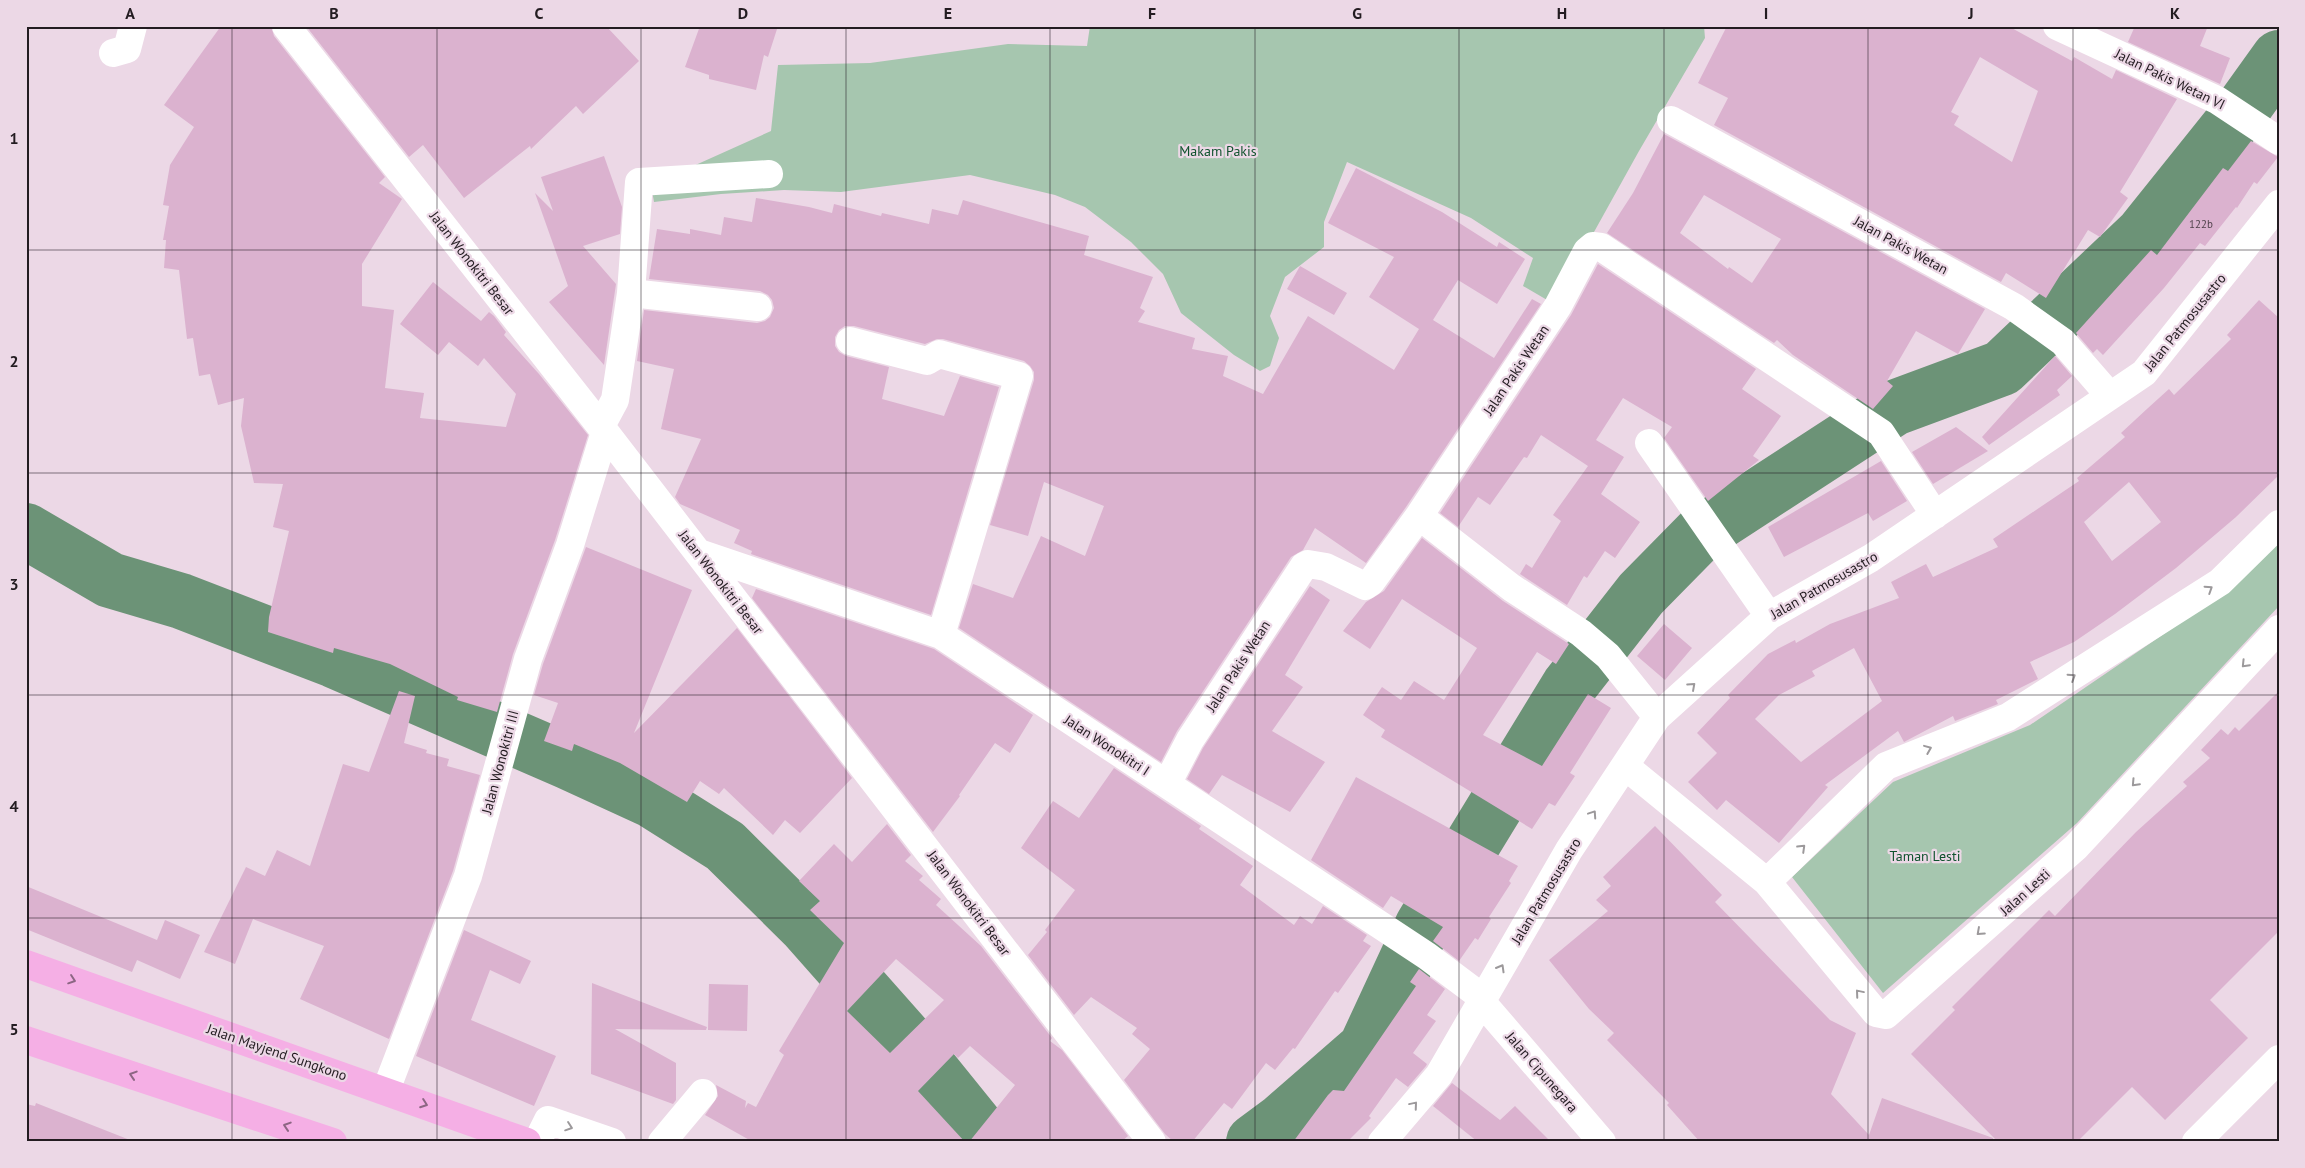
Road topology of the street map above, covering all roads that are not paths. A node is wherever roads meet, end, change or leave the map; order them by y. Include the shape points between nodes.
1 (133, 26) edge
2 (286, 26) edge
3 (2057, 26) edge
4 (113, 52) dead end
5 (1671, 120) dead end
6 (2270, 134) edge
7 (769, 174) dead end
8 (2279, 204) edge
9 (631, 292) junction
10 (758, 307) dead end
11 (850, 341) dead end
12 (2110, 396) junction
13 (603, 429) junction
14 (1650, 442) dead end
15 (1935, 515) junction
16 (1419, 516) junction
17 (2279, 524) edge
18 (699, 554) junction
19 (1769, 616) junction
20 (2279, 628) edge
21 (941, 635) junction
22 (1657, 718) junction
23 (1625, 766) junction
24 (1167, 784) junction
25 (1766, 882) junction
26 (26, 964) edge
27 (1482, 1000) junction
28 (26, 1040) edge
29 (2279, 1058) edge
30 (386, 1090) junction
31 (703, 1093) dead end
32 (334, 1142) edge
33 (527, 1142) edge
34 (537, 1142) edge
35 (612, 1142) edge
36 (662, 1142) edge
37 (1152, 1142) edge
38 (1382, 1142) edge
39 (1602, 1142) edge
40 (2196, 1142) edge

1 - 4 street via 127,49
2 - 13 street, Jalan Wonokitri Besar
3 - 6 street, Jalan Pakis Wetan VI via 2217,100
5 - 12 street, Jalan Pakis Wetan via 2014,307 2063,342
7 - 9 street, Jalan Wonokitri III via 639,182
8 - 12 street, Jalan Patmosusastro via 2144,373
9 - 10 street
9 - 13 street, Jalan Wonokitri III via 615,400
11 - 21 street via 927,361 940,354 1019,376
12 - 15 street, Jalan Patmosusastro
13 - 18 street, Jalan Wonokitri Besar
13 - 30 street, Jalan Wonokitri III via 570,545 528,659 468,876
14 - 19 street
15 - 16 street, Jalan Pakis Wetan via 1881,434 1601,247 1593,246 1587,251 1558,306
15 - 19 street, Jalan Patmosusastro via 1871,558
16 - 22 street via 1512,588 1581,633 1608,656
16 - 24 street, Jalan Pakis Wetan via 1369,584 1359,583 1326,567 1304,566 1190,740
25 -> 17 street via 1886,766 2008,717 2220,582
18 - 21 street, Jalan Wonokitri I
18 - 37 street, Jalan Wonokitri Besar
22 -> 19 street, Jalan Patmosusastro
20 -> 25 street, Jalan Lesti via 2076,846 1886,1015 1876,1013
21 - 24 street, Jalan Wonokitri I
22 - 23 street, Jalan Patmosusastro
23 - 25 street, Jalan Lesti
27 -> 23 street, Jalan Patmosusastro via 1569,850
24 - 27 street, Jalan Wonokitri I via 1427,956
26 -> 30 main road, Jalan Mayjend Sungkono
38 -> 27 street, Jalan Patmosusastro via 1439,1075
27 - 39 street, Jalan Cipunegara
32 -> 28 main road
29 - 40 street
30 -> 33 main road, Jalan Mayjend Sungkono
31 - 36 street
34 -> 35 street via 548,1120

